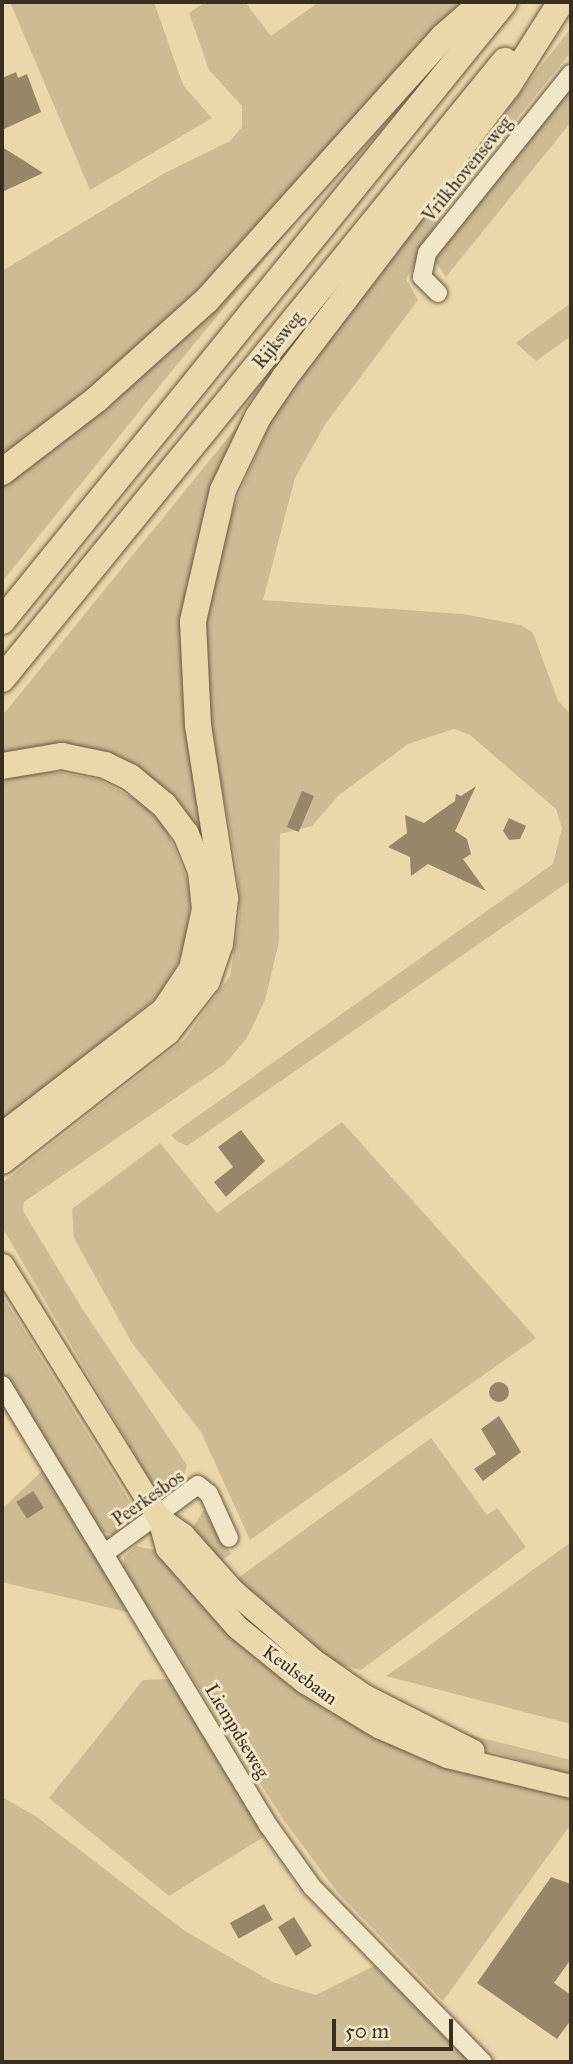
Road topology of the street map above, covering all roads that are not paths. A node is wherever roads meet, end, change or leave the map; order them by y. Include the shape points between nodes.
1 (483, 2) edge
2 (504, 2) edge
3 (554, 2) edge
4 (561, 2) edge
5 (571, 74) edge
6 (438, 293) dead end
7 (2, 472) edge
8 (2, 621) edge
9 (2, 678) edge
10 (2, 765) edge
11 (2, 1136) edge
12 (2, 1161) edge
13 (2, 1265) edge
14 (2, 1385) edge
15 (159, 1518) junction
16 (229, 1538) dead end
17 (105, 1553) junction
18 (571, 1786) edge
19 (483, 2062) edge

1 - 7 highway via 443,37 207,300 97,398
2 - 8 highway, Rijksweg
3 - 9 highway, Rijksweg
4 - 12 highway via 507,87 285,377 258,417 223,490 193,621 198,725 225,898 220,944 206,981 166,1032
5 - 6 street, Vrilkhovenseweg via 427,253 422,276
10 - 11 highway via 39,757 85,759 140,784 186,834 201,871 205,909 192,969 164,1011
13 - 15 main road, Keulsebaan
14 - 17 street, Liempdseweg
15 - 16 street, Peerkesbos via 198,1485 209,1494
15 - 17 street, Peerkesbos
15 - 18 main road, Keulsebaan via 183,1535 240,1597 321,1666 493,1764
17 - 19 street, Liempdseweg via 268,1825 312,1887

